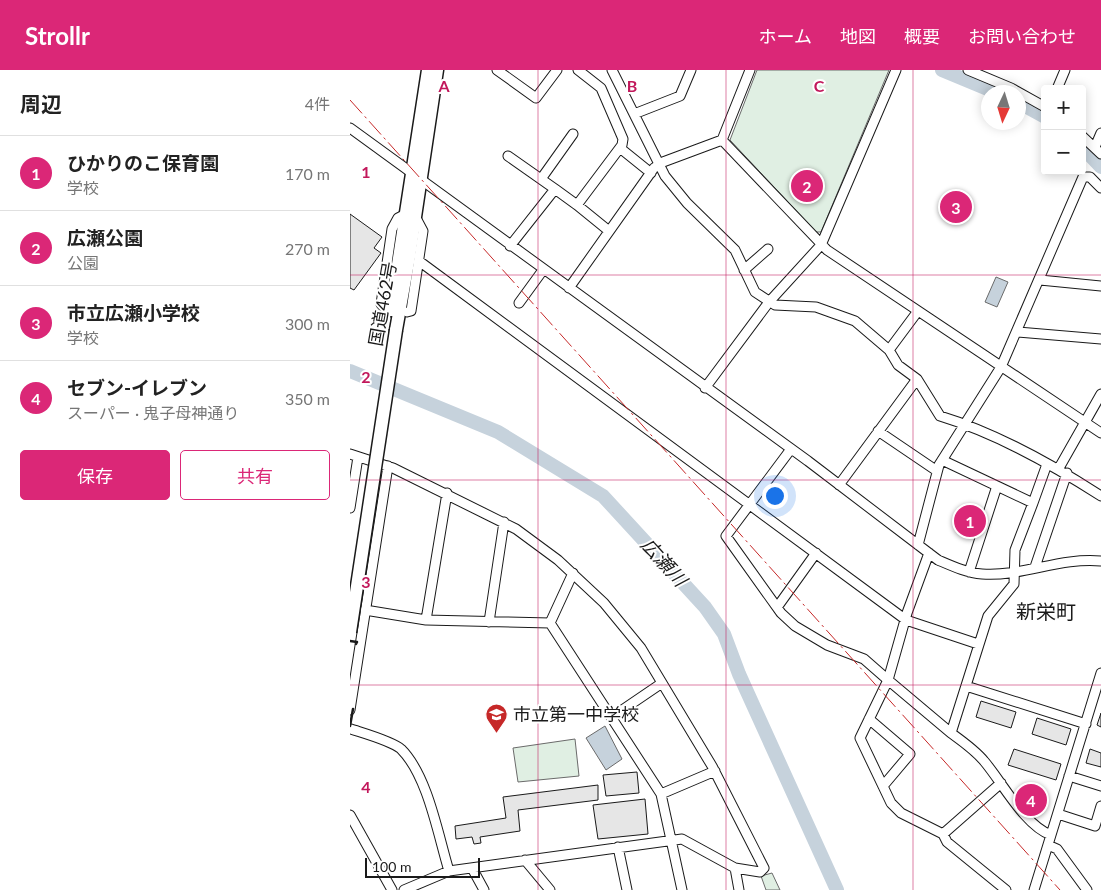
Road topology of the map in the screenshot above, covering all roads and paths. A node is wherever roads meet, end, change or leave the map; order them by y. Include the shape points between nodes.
1 (428, 70) edge
2 (437, 70) edge
3 (497, 70) edge
4 (557, 70) edge
5 (578, 70) edge
6 (612, 70) edge
7 (691, 70) edge
8 (750, 70) edge
9 (896, 70) edge
10 (968, 70) edge
11 (1065, 70) edge
12 (1059, 85) edge
13 (1041, 105) edge
14 (634, 114) junction
15 (350, 128) edge
16 (1101, 133) edge
17 (573, 134) dead end
18 (722, 140) junction
19 (1086, 140) edge
20 (620, 148) junction
21 (1098, 151) edge
22 (508, 156) dead end
23 (658, 165) junction
24 (650, 173) junction
25 (416, 177) junction
26 (541, 179) junction
27 (1101, 188) edge
28 (555, 189) junction
29 (577, 205) junction
30 (410, 216) junction
31 (609, 231) junction
32 (821, 245) junction
33 (510, 246) junction
34 (768, 249) dead end
35 (419, 262) junction
36 (543, 270) junction
37 (744, 270) junction
38 (1040, 280) junction
39 (1101, 286) edge
40 (569, 288) junction
41 (768, 302) junction
42 (519, 303) dead end
43 (384, 307) dead end
44 (918, 311) junction
45 (407, 312) dead end
46 (393, 329) junction
47 (1018, 332) junction
48 (1101, 339) edge
49 (888, 350) junction
50 (1001, 367) junction
51 (917, 379) junction
52 (705, 388) junction
53 (1101, 394) edge
54 (1086, 422) junction
55 (964, 423) junction
56 (878, 431) junction
57 (1101, 433) edge
58 (791, 450) junction
59 (354, 455) edge
60 (942, 460) junction
61 (1047, 464) junction
62 (388, 466) junction
63 (937, 470) junction
64 (1063, 470) junction
65 (839, 485) junction
66 (997, 486) junction
67 (447, 493) junction
68 (1101, 496) edge
69 (1033, 503) junction
70 (750, 504) junction
71 (350, 508) edge
72 (504, 522) junction
73 (918, 545) junction
74 (816, 553) junction
75 (929, 553) junction
76 (1101, 561) edge
77 (1036, 567) junction
78 (1013, 571) junction
79 (969, 572) junction
80 (573, 573) junction
81 (350, 583) edge
82 (778, 606) junction
83 (365, 610) junction
84 (426, 620) junction
85 (906, 620) junction
86 (489, 622) junction
87 (550, 623) junction
88 (350, 632) edge
89 (978, 644) junction
90 (1101, 673) edge
91 (888, 680) junction
92 (662, 683) junction
93 (966, 686) junction
94 (350, 710) edge
95 (612, 717) junction
96 (869, 719) junction
97 (1086, 724) junction
98 (350, 728) edge
99 (951, 733) junction
100 (715, 771) junction
101 (1069, 776) junction
102 (1001, 783) junction
103 (883, 786) junction
104 (1101, 786) edge
105 (661, 794) junction
106 (1101, 806) edge
107 (1058, 814) junction
108 (350, 815) edge
109 (943, 834) junction
110 (672, 840) junction
111 (1050, 840) junction
112 (618, 848) junction
113 (525, 860) junction
114 (472, 868) junction
115 (735, 868) junction
116 (449, 871) junction
117 (392, 890) edge
118 (404, 890) edge
119 (484, 890) edge
120 (550, 890) edge
121 (627, 890) edge
122 (682, 890) edge
123 (739, 890) edge
124 (1006, 890) edge
125 (1034, 890) edge
126 (1086, 890) edge

1 - 25 highway, 国道462号
2 - 25 highway, 国道462号
3 - 4 street via 536,98
5 - 20 street via 601,88 623,138
6 - 14 street
7 - 14 street via 680,96
8 - 18 street
9 - 32 street
10 - 13 street via 1012,88
11 - 12 street
14 - 23 street
15 - 25 street
16 - 21 street
17 - 26 street
18 - 23 street
18 - 32 street
19 - 21 street
20 - 24 street
20 - 29 street
22 - 26 street
23 - 24 street
23 - 37 street via 687,203 735,250
24 - 31 street
25 - 30 highway, 国道462号
25 - 33 street
26 - 28 street
27 - 38 street via 1090,177 1083,177
28 - 29 street
28 - 33 street
29 - 31 street
30 - 35 street via 423,232
30 - 43 street via 398,218 392,229 381,304
30 - 46 highway, 国道462号
31 - 40 street
32 - 41 street
32 - 44 street
33 - 36 street
34 - 37 street
35 - 45 street via 411,311
35 - 70 street
36 - 40 street
36 - 42 street
37 - 41 street via 753,289
38 - 39 street
38 - 47 street
40 - 52 street
41 - 49 street via 816,307 855,321
41 - 52 street
44 - 49 street
44 - 50 street
46 - 81 highway, 国道462号
46 - 88 highway, 国道462号, bridge
47 - 48 street
47 - 50 street
49 - 51 street via 898,365
50 - 54 street
50 - 55 street
51 - 55 street via 940,416
51 - 56 street
52 - 58 street
53 - 54 street
54 - 57 street
54 - 64 street
55 - 60 street
55 - 61 street
56 - 63 street
56 - 65 street
58 - 65 street
58 - 70 street
59 - 62 street
59 - 71 street
60 - 63 street
60 - 66 street
61 - 64 street
61 - 69 street
62 - 67 street
62 - 83 street
63 - 73 street
64 - 68 street
64 - 77 street
65 - 73 street
66 - 69 street
66 - 79 street
67 - 72 street
67 - 84 street
69 - 78 street via 1015,550
70 - 74 street
70 - 82 street via 726,536
72 - 80 street via 544,548
72 - 86 street
73 - 75 street
74 - 82 street
74 - 85 street
75 - 79 street via 950,566
75 - 85 street
76 - 77 street via 1065,561
77 - 78 street
78 - 79 street
78 - 89 street via 1014,584 988,616
80 - 87 street
80 - 92 street via 609,608 641,648
82 - 91 street via 799,628 864,659
83 - 84 street
83 - 94 street
84 - 86 street
85 - 89 street
85 - 91 street
86 - 87 street
87 - 95 street
89 - 93 street
90 - 97 street
91 - 96 street
91 - 99 street
92 - 95 street
92 - 100 street
93 - 97 street
93 - 99 street
95 - 105 street
96 - 103 street via 860,738
96 - 103 street via 910,754
97 - 101 street
98 - 116 street via 401,749 416,772 433,810
99 - 102 street via 983,759
100 - 105 street
100 - 115 street via 764,868 760,872
101 - 104 street
101 - 107 street
102 - 109 street
102 - 111 street
103 - 109 street via 901,813
105 - 110 street
106 - 107 street via 1095,826
107 - 111 street
108 - 117 street
109 - 124 street via 947,842
110 - 112 street
110 - 115 street via 682,839
110 - 122 street
111 - 125 street
111 - 126 street
112 - 113 street
112 - 121 street
113 - 114 street
113 - 120 street
114 - 116 street
114 - 119 street
115 - 123 street
116 - 118 street

